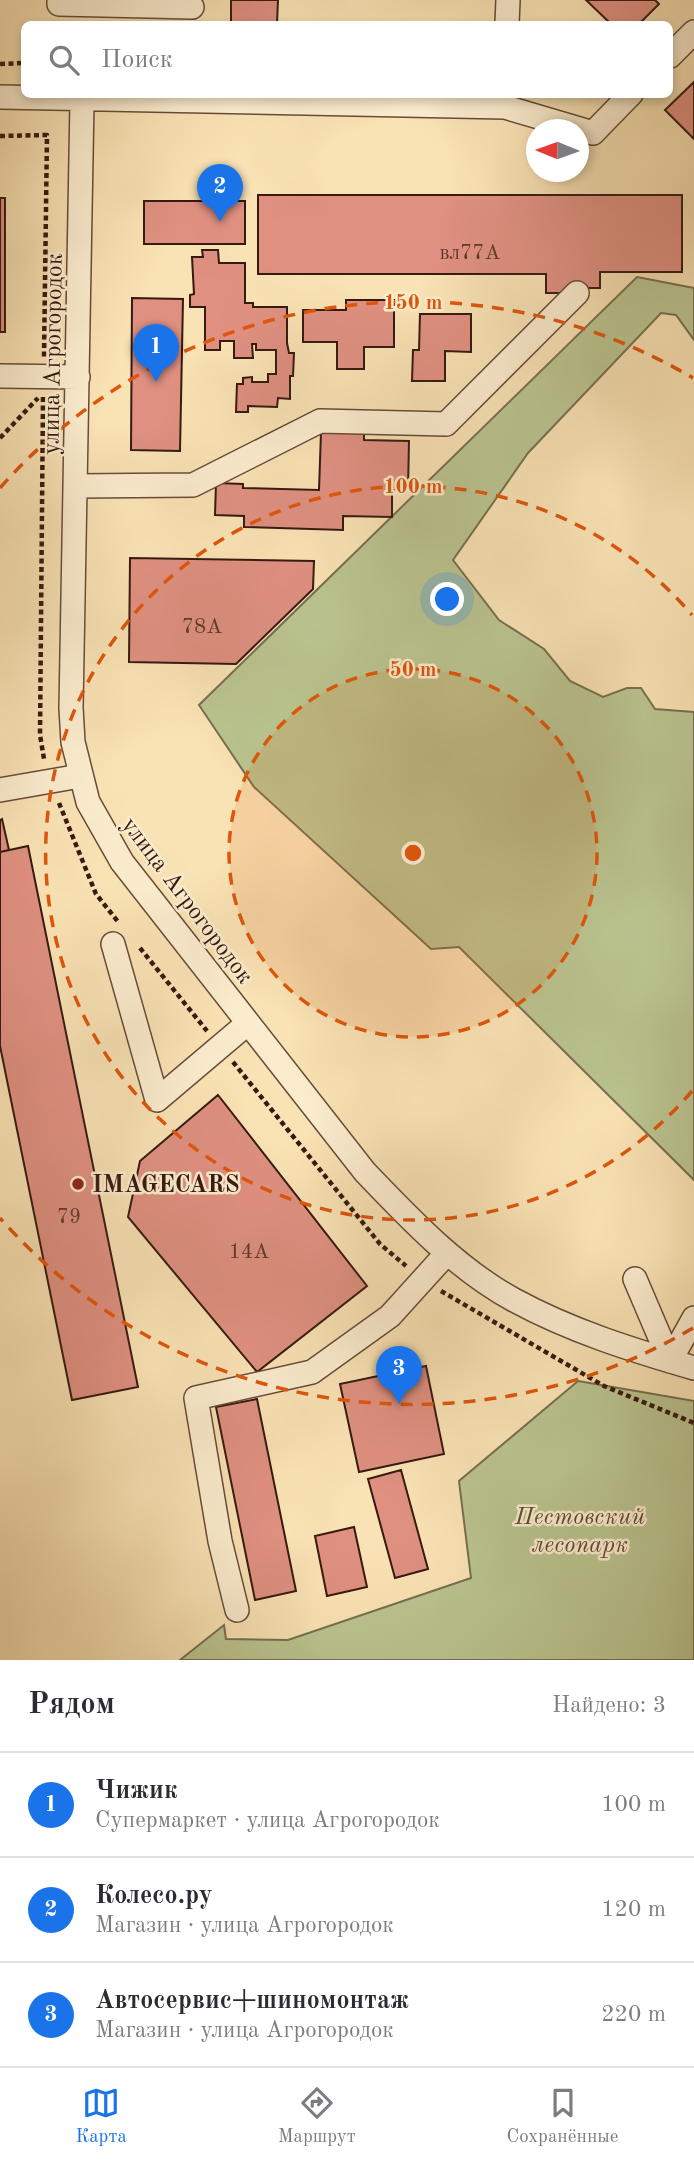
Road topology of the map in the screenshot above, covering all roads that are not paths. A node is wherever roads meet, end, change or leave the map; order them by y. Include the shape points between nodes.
1 (59, 0) edge
2 (508, 0) edge
3 (192, 7) dead end
4 (507, 21) edge
5 (694, 32) edge
6 (673, 53) edge
7 (0, 97) edge
8 (627, 98) edge
9 (82, 101) junction
10 (505, 101) edge
11 (578, 293) dead end
12 (0, 376) edge
13 (78, 377) junction
14 (76, 486) junction
15 (80, 776) junction
16 (0, 790) edge
17 (113, 944) dead end
18 (248, 1023) junction
19 (447, 1253) junction
20 (635, 1279) dead end
21 (694, 1318) edge
22 (670, 1361) junction
23 (694, 1368) edge
24 (237, 1610) dead end

1 - 3 street via 59,4
2 - 4 street
5 - 6 street
7 - 9 street
8 - 10 street via 593,132
9 - 10 street
9 - 13 street, улица Агрогородок
11 - 14 street via 446,424 320,421 193,485
12 - 13 street via 35,371
13 - 14 street, улица Агрогородок
14 - 15 street, улица Агрогородок via 71,708
15 - 16 street
15 - 18 street, улица Агрогородок via 88,802 122,862
17 - 18 street via 157,1100
18 - 19 street, улица Агрогородок via 365,1172
19 - 22 street, улица Агрогородок via 512,1299 570,1328
19 - 24 street via 390,1316 313,1372 196,1398 220,1541
20 - 22 street
21 - 22 street
22 - 23 street, улица Агрогородок

